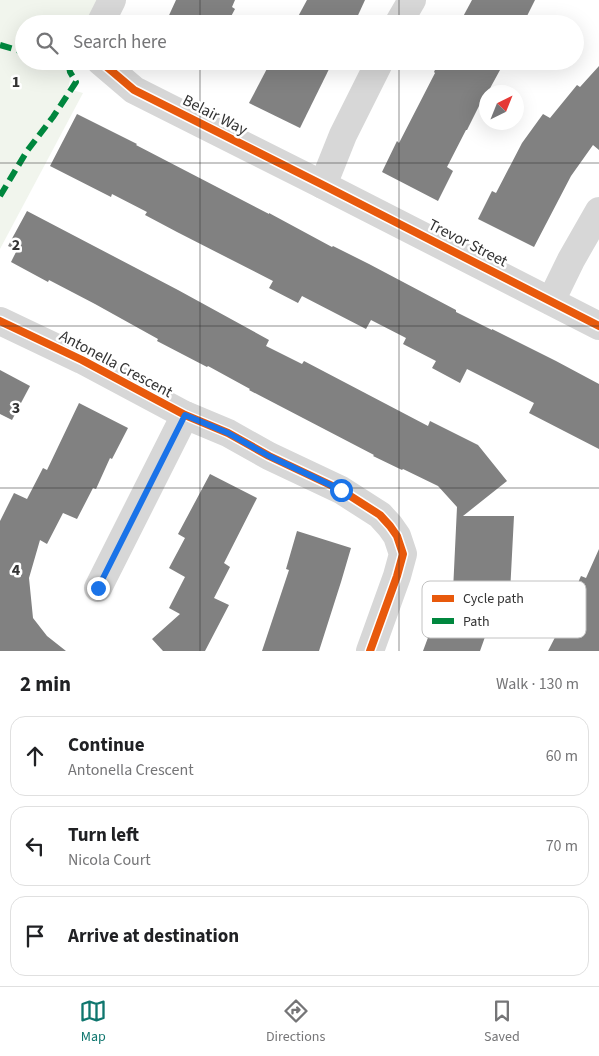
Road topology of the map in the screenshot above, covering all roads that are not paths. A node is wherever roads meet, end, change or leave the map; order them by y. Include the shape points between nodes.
1 (112, 0) edge
2 (412, 0) edge
3 (104, 15) edge
4 (403, 15) edge
5 (111, 70) edge
6 (376, 70) edge
7 (323, 185) junction
8 (599, 211) edge
9 (551, 301) junction
10 (0, 320) edge
11 (599, 326) edge
12 (185, 415) junction
13 (98, 588) dead end
14 (370, 651) edge

1 - 3 street
2 - 4 street
5 - 7 street, Belair Way via 134,90
6 - 7 street
7 - 9 street, Trevor Street
8 - 9 street
9 - 11 street, Trevor Street
10 - 12 street, Antonella Crescent
12 - 13 street
12 - 14 street, Antonella Crescent via 341,490 390,526 403,554

